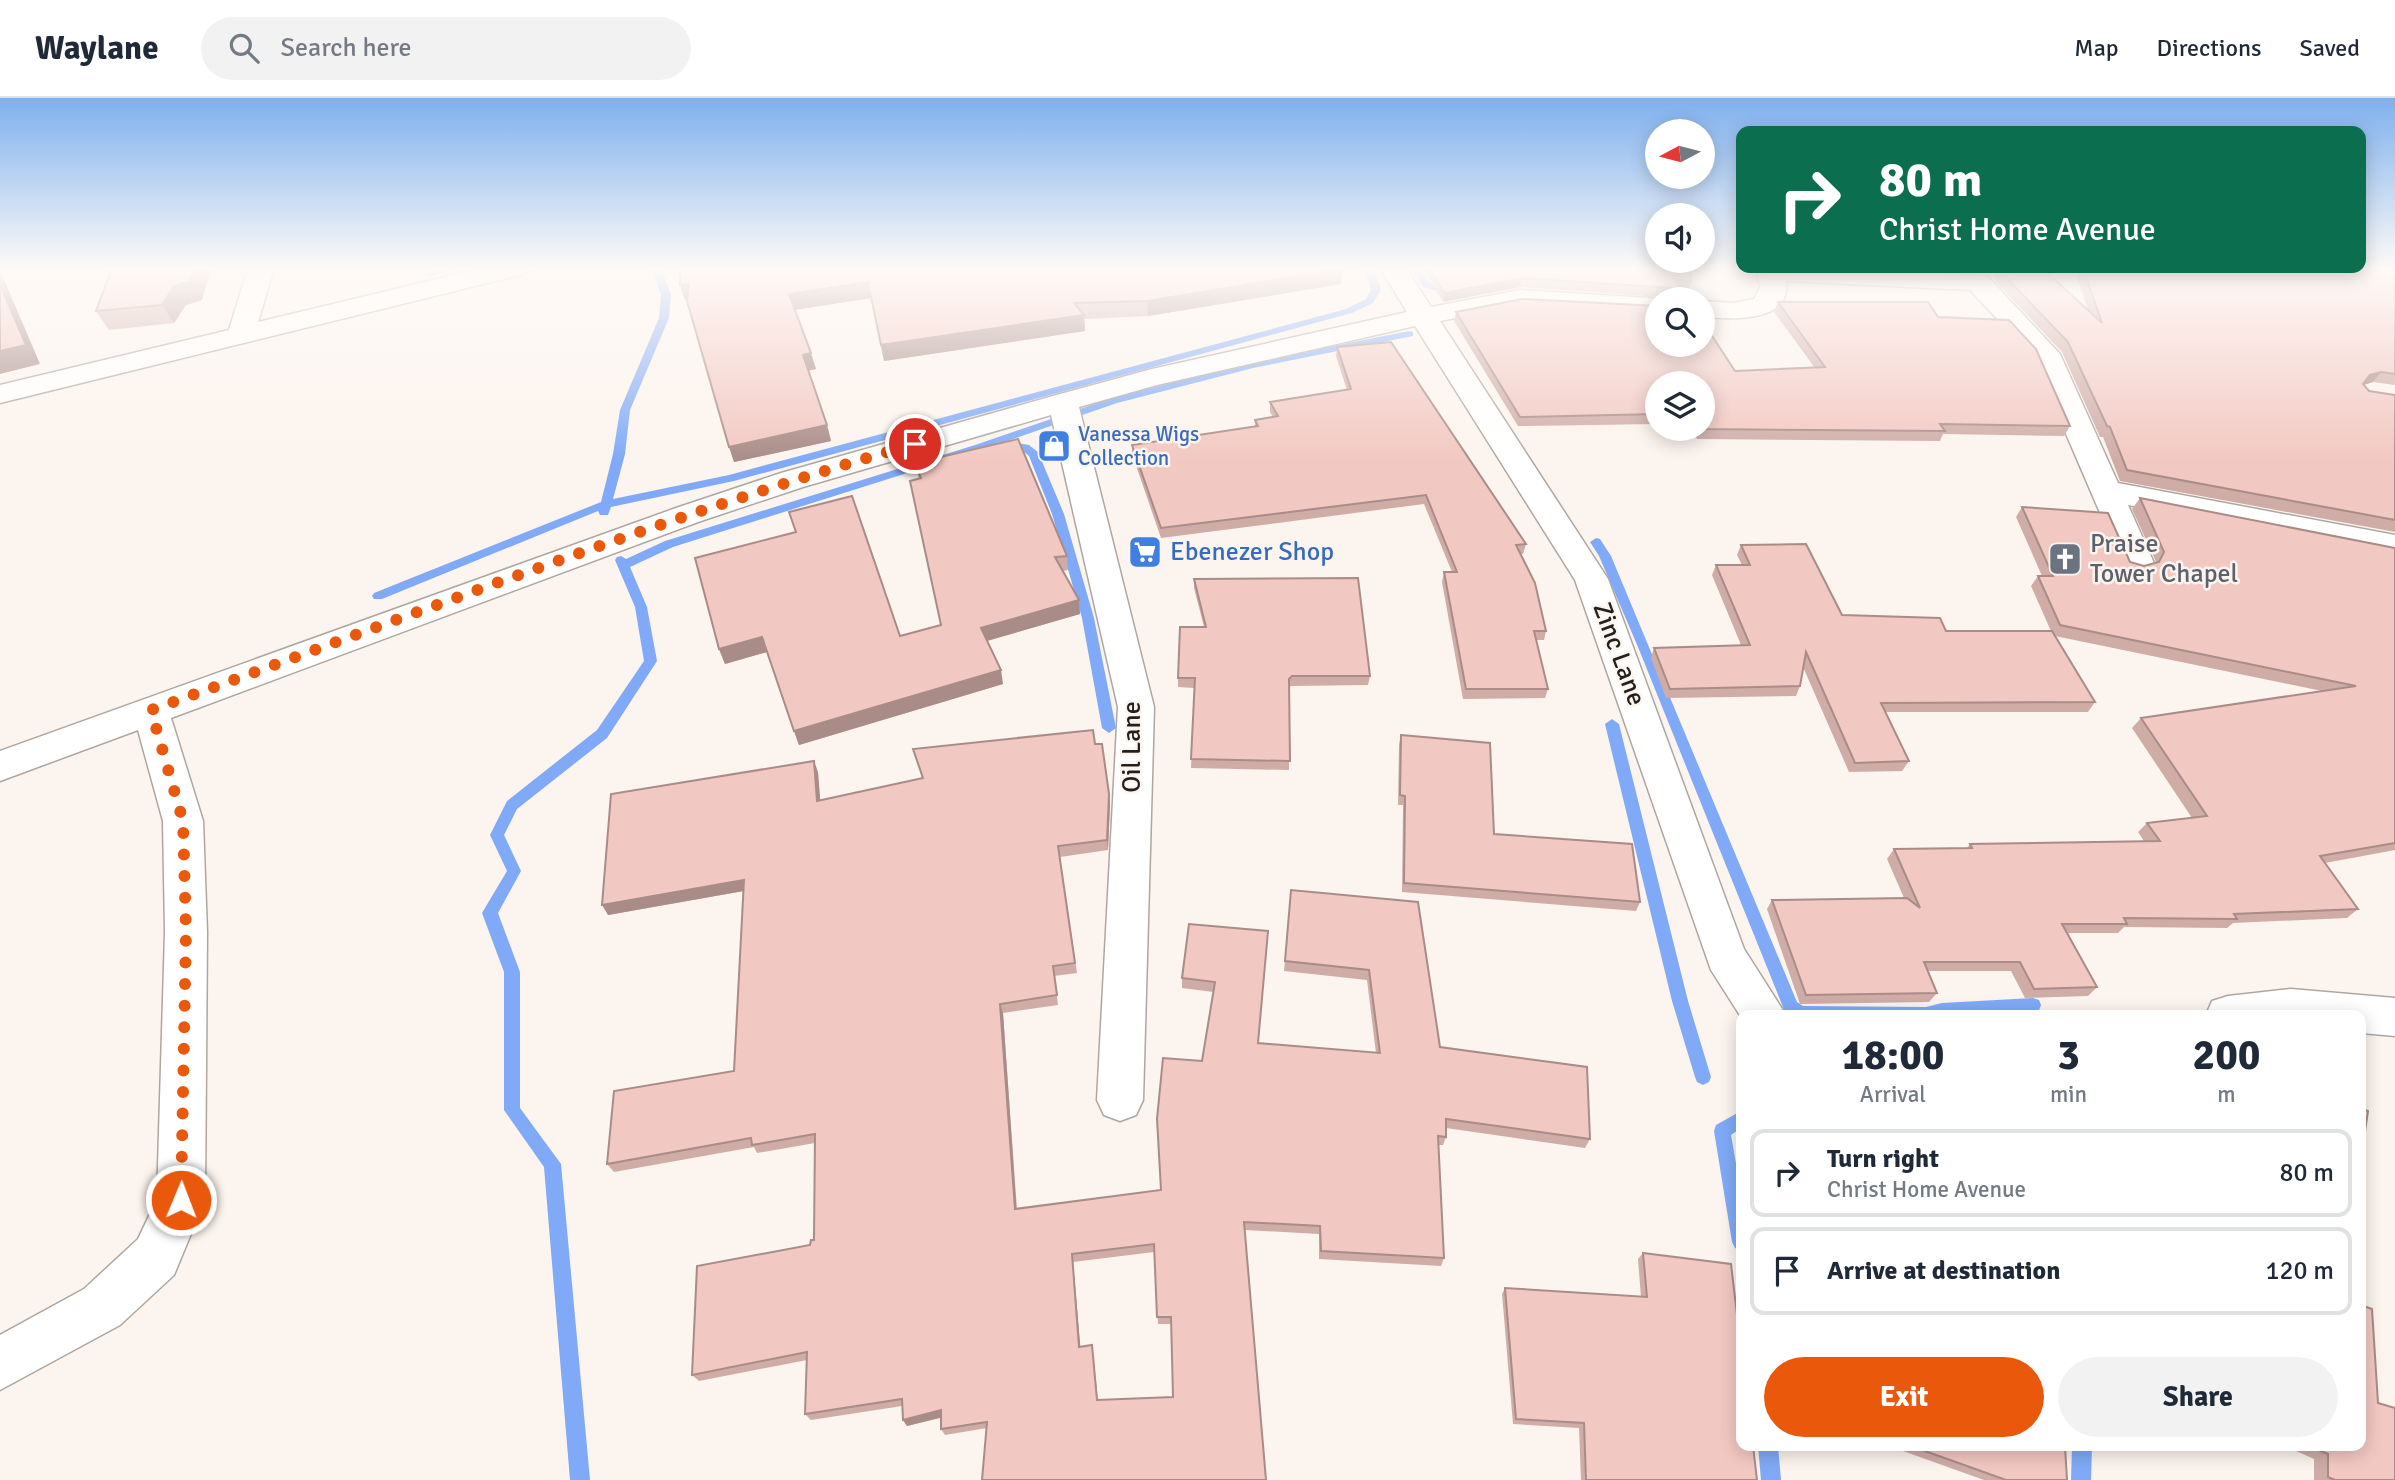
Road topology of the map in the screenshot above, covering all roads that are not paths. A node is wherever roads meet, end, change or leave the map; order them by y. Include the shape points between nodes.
1 (251, 332) edge
2 (1352, 332) edge
3 (1435, 332) edge
4 (2028, 332) edge
5 (241, 335) joint
6 (0, 394) edge
7 (1063, 402) junction
8 (2105, 491) junction
9 (2395, 547) edge
10 (2137, 563) edge
11 (151, 710) junction
12 (0, 766) edge
13 (1761, 1010) edge
14 (2273, 1010) edge
15 (2314, 1010) edge
16 (2366, 1014) edge
17 (2395, 1017) edge
18 (1120, 1100) dead end
19 (0, 1364) edge

1 - 5 street
2 - 7 street
3 - 13 street, Zinc Lane via 1591,579 1726,957
4 - 8 street via 2046,354
5 - 6 street
7 - 11 street via 766,489
7 - 18 street, Oil Lane via 1136,707
8 - 9 street
8 - 10 street
11 - 12 street
11 - 19 street via 183,821 186,932 181,1200 156,1257 102,1307
14 - 15 street
16 - 17 street

